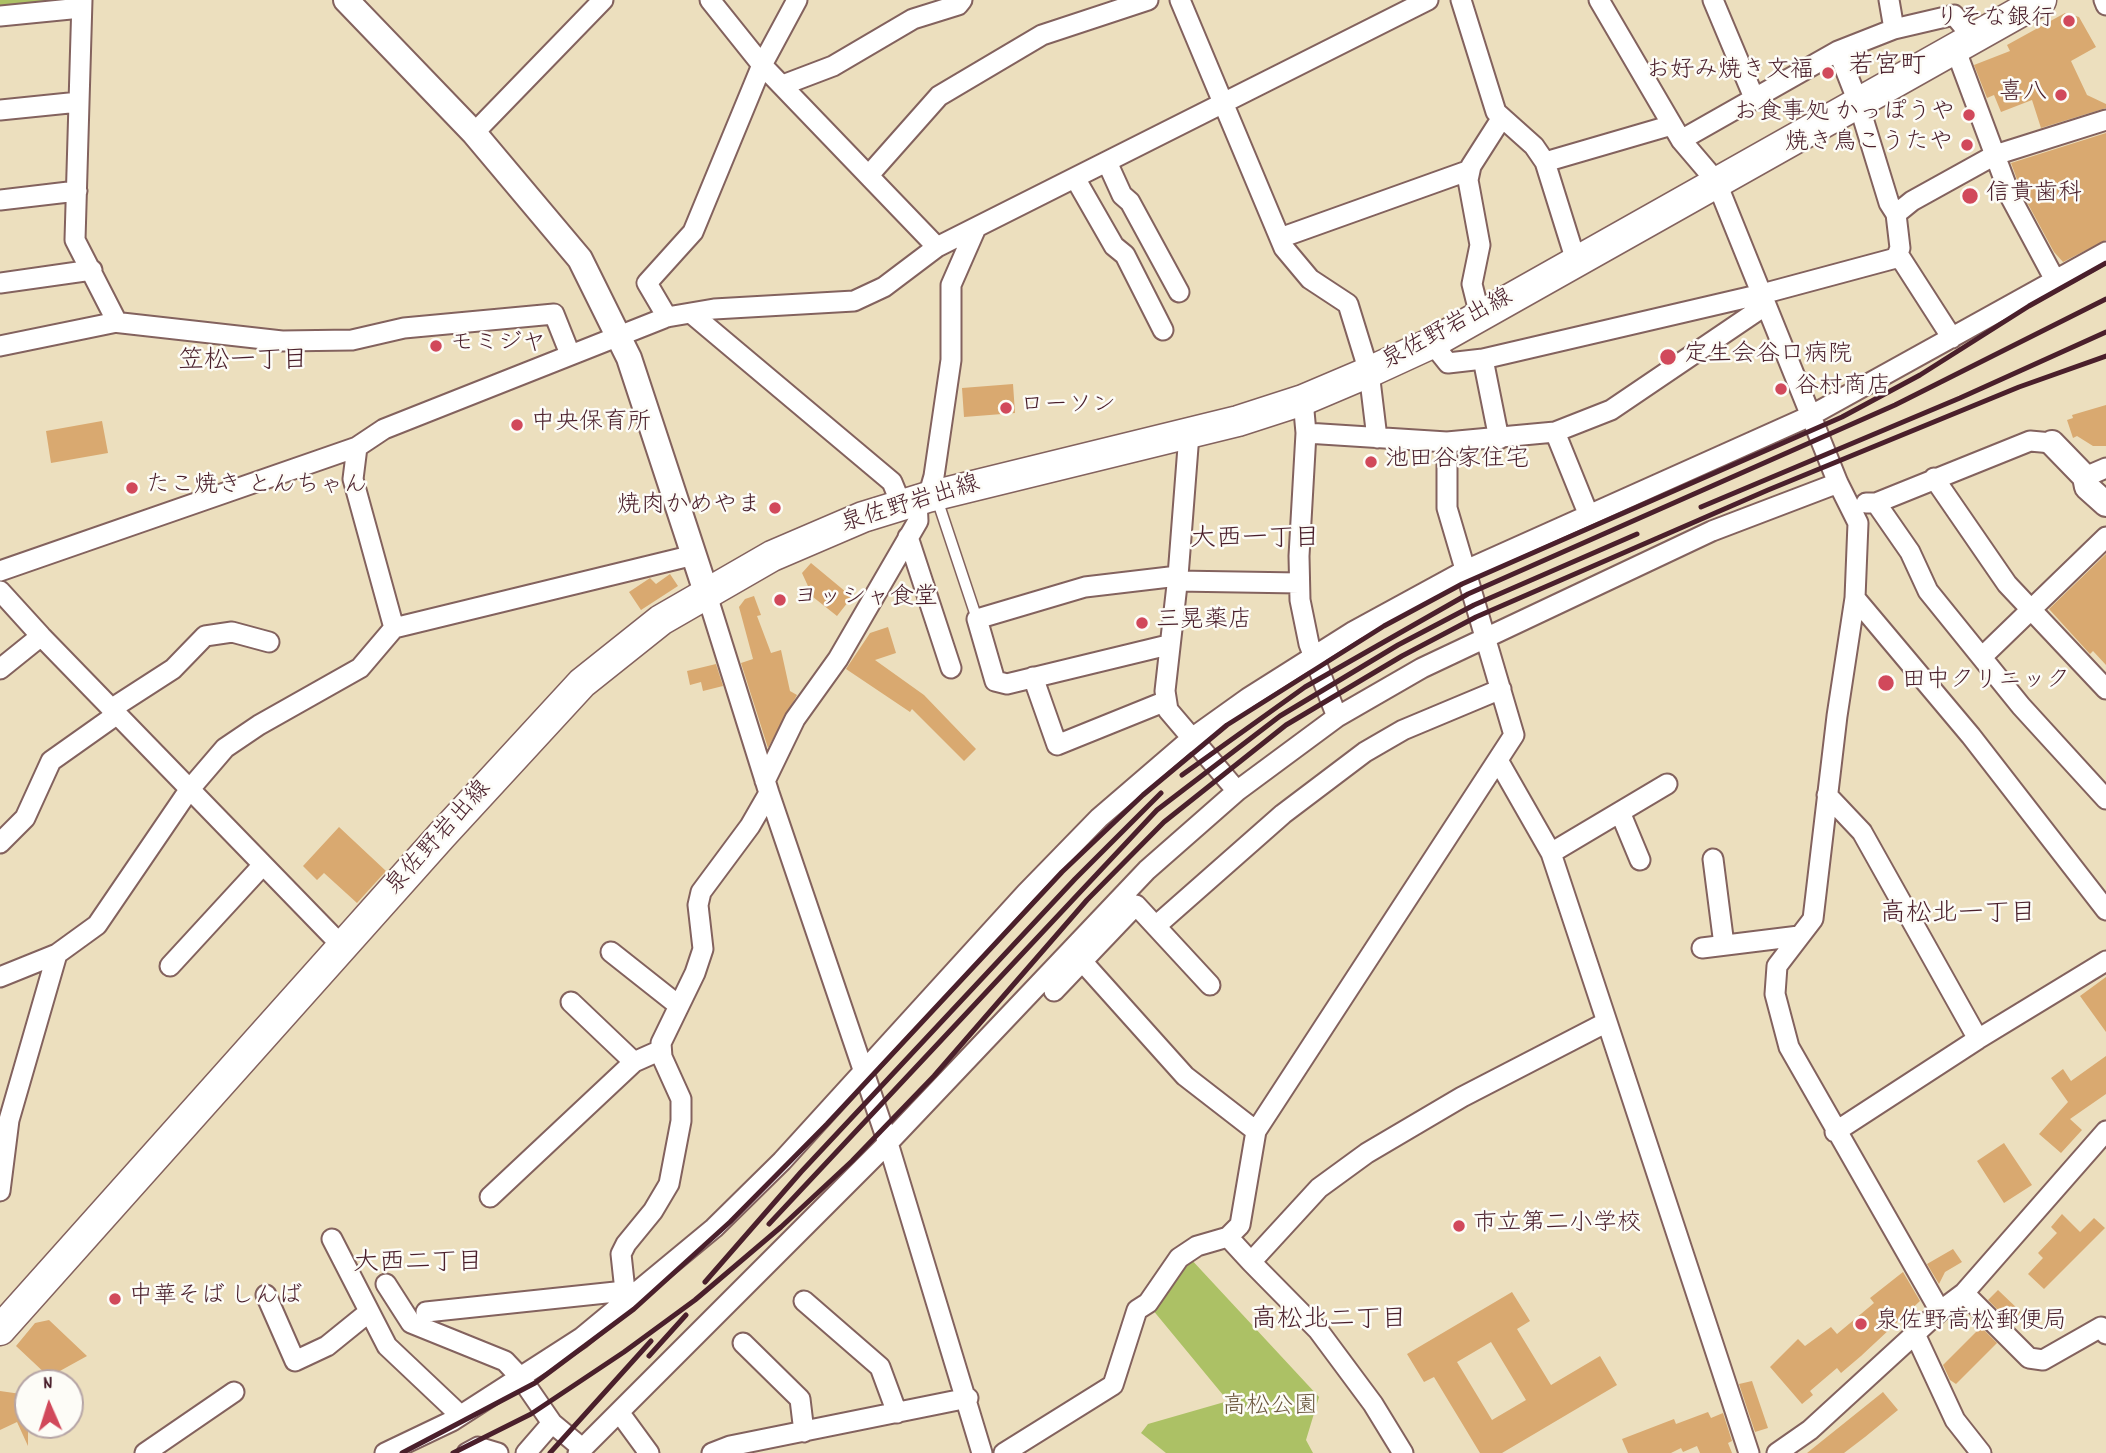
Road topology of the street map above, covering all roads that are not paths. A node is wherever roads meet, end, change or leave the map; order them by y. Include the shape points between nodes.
1 (346, 0) edge
2 (603, 0) edge
3 (710, 0) edge
4 (797, 0) edge
5 (961, 0) edge
6 (1147, 0) edge
7 (1180, 0) edge
8 (1428, 0) edge
9 (1461, 0) edge
10 (1599, 0) edge
11 (1713, 0) edge
12 (1889, 0) edge
13 (2042, 0) edge
14 (2104, 0) edge
15 (82, 4) edge
16 (2106, 5) edge
17 (2009, 8) edge
18 (0, 16) edge
19 (1894, 29) junction
20 (1964, 43) junction
21 (1838, 51) junction
22 (762, 65) junction
23 (783, 85) junction
24 (1224, 100) junction
25 (1755, 100) junction
26 (79, 102) junction
27 (1858, 102) junction
28 (0, 110) edge
29 (1501, 118) junction
30 (2106, 120) edge
31 (1677, 132) junction
32 (474, 133) junction
33 (1995, 155) junction
34 (1107, 162) junction
35 (1545, 162) junction
36 (1470, 170) junction
37 (869, 174) junction
38 (1075, 178) junction
39 (1716, 181) junction
40 (76, 191) junction
41 (0, 200) edge
42 (1896, 214) junction
43 (976, 228) junction
44 (1280, 238) junction
45 (937, 247) junction
46 (2106, 252) edge
47 (1898, 254) junction
48 (1576, 261) junction
49 (92, 270) junction
50 (2055, 280) junction
51 (0, 283) edge
52 (1178, 292) dead end
53 (1764, 300) junction
54 (692, 314) junction
55 (1480, 316) junction
56 (667, 317) junction
57 (115, 322) junction
58 (1163, 330) dead end
59 (619, 335) junction
60 (1952, 338) junction
61 (1432, 343) junction
62 (0, 346) edge
63 (570, 354) junction
64 (1483, 359) junction
65 (1369, 372) junction
66 (1303, 400) junction
67 (1810, 416) junction
68 (1555, 432) junction
69 (1306, 433) junction
70 (1189, 434) junction
71 (1377, 439) junction
72 (1499, 439) junction
73 (1447, 442) junction
74 (2052, 443) joint
75 (357, 447) junction
76 (2095, 472) edge
77 (1934, 478) junction
78 (1838, 483) junction
79 (921, 499) junction
80 (1876, 503) junction
81 (2106, 504) edge
82 (1849, 505) junction
83 (1585, 506) dead end
84 (908, 537) junction
85 (2106, 537) edge
86 (694, 555) junction
87 (1464, 571) junction
88 (0, 572) edge
89 (1178, 579) junction
90 (1300, 583) junction
91 (0, 591) edge
92 (706, 592) junction
93 (1855, 598) junction
94 (2029, 610) junction
95 (977, 619) junction
96 (394, 628) junction
97 (41, 636) junction
98 (1486, 638) junction
99 (269, 642) dead end
100 (1168, 645) junction
101 (1315, 657) junction
102 (1982, 657) junction
103 (951, 667) dead end
104 (0, 668) edge
105 (1033, 677) junction
106 (1501, 689) junction
107 (2106, 690) edge
108 (1166, 701) junction
109 (113, 712) junction
110 (1337, 717) junction
111 (1192, 738) junction
112 (1499, 762) junction
113 (1667, 784) dead end
114 (767, 787) junction
115 (189, 790) junction
116 (1237, 791) junction
117 (1827, 795) junction
118 (2106, 799) edge
119 (1620, 812) junction
120 (0, 843) edge
121 (1551, 853) junction
122 (1713, 859) dead end
123 (1640, 860) dead end
124 (262, 866) junction
125 (2106, 910) edge
126 (1157, 925) junction
127 (1799, 936) junction
128 (1724, 946) junction
129 (344, 948) junction
130 (1702, 948) dead end
131 (611, 952) dead end
132 (57, 954) junction
133 (1076, 956) junction
134 (2106, 961) edge
135 (170, 966) dead end
136 (0, 977) edge
137 (1210, 985) dead end
138 (1054, 990) dead end
139 (570, 1002) dead end
140 (678, 1005) junction
141 (1607, 1022) junction
142 (1978, 1039) junction
143 (661, 1050) junction
144 (634, 1062) junction
145 (863, 1075) junction
146 (1256, 1131) junction
147 (2106, 1131) edge
148 (1835, 1132) junction
149 (888, 1143) junction
150 (0, 1191) edge
151 (490, 1197) dead end
152 (1228, 1237) junction
153 (332, 1240) dead end
154 (1251, 1262) junction
155 (386, 1284) dead end
156 (1964, 1293) junction
157 (628, 1294) junction
158 (266, 1295) dead end
159 (804, 1301) dead end
160 (1940, 1311) junction
161 (369, 1312) junction
162 (426, 1312) dead end
163 (0, 1330) edge
164 (1915, 1334) junction
165 (2106, 1334) edge
166 (743, 1343) dead end
167 (522, 1378) junction
168 (234, 1392) dead end
169 (968, 1398) junction
170 (619, 1412) junction
171 (897, 1413) junction
172 (460, 1415) junction
173 (552, 1423) junction
174 (804, 1432) junction
175 (580, 1451) edge
176 (145, 1453) edge
177 (385, 1453) edge
178 (467, 1453) edge
179 (498, 1453) edge
180 (526, 1453) edge
181 (649, 1453) edge
182 (712, 1453) edge
183 (982, 1453) edge
184 (1004, 1453) edge
185 (1403, 1453) edge
186 (1749, 1453) edge
187 (1777, 1453) edge
188 (1981, 1453) edge

1 - 32 street
2 - 32 street
3 - 22 street
4 - 22 street
5 - 23 street via 958,5 913,19 833,66
6 - 37 street via 1042,35 939,96
7 - 24 street
8 - 24 street
9 - 29 street
10 - 31 street
11 - 25 street
12 - 19 street
13 - 17 main road, 泉佐野岩出線
14 - 16 street
15 - 18 street
15 - 26 street
17 - 20 main road, 泉佐野岩出線
19 - 20 street via 1954,15
19 - 21 street
20 - 27 main road, 泉佐野岩出線
20 - 33 street
21 - 25 street
21 - 27 street
22 - 23 street
22 - 56 street via 694,232 647,283
23 - 37 street
24 - 34 street
24 - 44 street
25 - 31 street
26 - 28 street
26 - 40 street
27 - 39 main road, 泉佐野岩出線
27 - 42 street
29 - 35 street via 1534,146
29 - 36 street
30 - 33 street
31 - 35 street
31 - 39 street
32 - 59 street via 580,258
33 - 42 street
33 - 50 street via 2011,198
34 - 38 street
34 - 52 street
35 - 48 street
36 - 44 street
36 - 55 street via 1468,194 1480,244 1472,284
37 - 45 street
38 - 43 street
38 - 58 street via 1114,246 1125,255
39 - 48 main road, 泉佐野岩出線
39 - 53 street
40 - 41 street
40 - 49 street via 75,240
42 - 47 street
43 - 45 street
43 - 79 street via 951,285 951,360 934,476
44 - 65 street via 1310,279 1348,304
45 - 54 street via 884,287 854,301
46 - 50 street
47 - 53 street
47 - 60 street
48 - 55 main road, 泉佐野岩出線
49 - 51 street
49 - 57 street
50 - 60 street
53 - 64 street
53 - 67 street
53 - 68 street via 1611,410
54 - 56 street
54 - 79 street via 892,482
55 - 61 main road, 泉佐野岩出線
56 - 59 street
57 - 62 street
57 - 63 street via 282,341 352,340 404,328 554,314
59 - 63 street
59 - 86 street
60 - 67 street
61 - 64 street via 1448,363
61 - 65 main road, 泉佐野岩出線
63 - 75 street via 384,429
64 - 72 street
65 - 66 main road, 泉佐野岩出線
65 - 71 street
66 - 69 street
66 - 70 main road, 泉佐野岩出線
67 - 78 street
67 - 87 street
68 - 72 street
68 - 83 street
69 - 71 street
69 - 90 street
70 - 79 main road, 泉佐野岩出線
70 - 89 street
71 - 73 street
72 - 73 street
73 - 87 street via 1447,508
74 - 76 street
74 - 77 street via 2029,441
75 - 88 street
75 - 96 street via 353,479
76 - 81 street via 2087,487
77 - 80 street
77 - 94 street
78 - 82 street
78 - 98 street via 1712,531
79 - 84 street via 918,521
79 - 92 main road, 泉佐野岩出線 via 772,556
79 - 95 lane
80 - 82 street
80 - 102 street via 1910,552 1928,591
82 - 93 street via 1858,523
84 - 103 street
84 - 114 street via 838,659 795,719
85 - 94 street
86 - 92 street
86 - 96 street
87 - 98 street
87 - 101 street
89 - 90 street
89 - 95 street via 1085,587
89 - 100 street
90 - 101 street
91 - 97 street
92 - 114 street
92 - 129 main road, 泉佐野岩出線 via 661,620 582,683
93 - 117 street
93 - 125 street via 1971,736
94 - 102 street
94 - 107 street
95 - 105 street via 995,681 1007,684
96 - 115 street via 360,668 225,748
97 - 104 street
97 - 109 street
98 - 106 street
98 - 110 street
99 - 109 street via 232,632 205,636 173,669
100 - 105 street
100 - 108 street
101 - 110 street
101 - 111 street
102 - 118 street
105 - 108 street via 1057,745
106 - 112 street via 1514,735
106 - 126 street via 1403,730 1365,752 1283,814
108 - 111 street via 1168,710
109 - 115 street
109 - 120 street via 51,761 25,818
110 - 116 street
111 - 116 street
111 - 145 street via 1099,818
112 - 121 street
112 - 146 street
113 - 119 street
114 - 140 street via 750,826 701,892 703,949
114 - 145 street
115 - 124 street
115 - 132 street via 97,925
116 - 133 street via 1147,870
117 - 127 street via 1813,919
117 - 142 street via 1861,832
119 - 121 street
119 - 123 street
121 - 141 street
122 - 128 street
124 - 129 street
124 - 135 street
126 - 133 street via 1136,905
126 - 137 street
127 - 128 street
127 - 148 street via 1777,966 1776,994 1789,1047
128 - 130 street
129 - 163 main road, 泉佐野岩出線
131 - 140 street
132 - 136 street
132 - 150 street via 9,1120
133 - 138 street
133 - 146 street via 1185,1076
133 - 149 street
134 - 142 street
139 - 144 street
140 - 143 street
141 - 154 street via 1462,1097 1367,1153 1319,1188
141 - 186 street
142 - 148 street
143 - 144 street
143 - 157 street via 681,1099 681,1121 669,1184 621,1254
144 - 151 street
145 - 149 street
145 - 157 street via 714,1228
146 - 152 street via 1240,1225
147 - 156 street
148 - 160 street
149 - 169 street
149 - 170 street
152 - 154 street
152 - 184 street via 1197,1246 1179,1258 1148,1303 1137,1310 1113,1385
153 - 161 street
154 - 185 street via 1318,1330
155 - 167 street via 411,1323 505,1361
156 - 160 street
156 - 165 street via 2029,1358 2043,1360 2101,1326
157 - 162 street
157 - 167 street via 581,1338
158 - 161 street via 295,1361 327,1346
159 - 171 street via 880,1367
160 - 164 street
161 - 172 street via 387,1346
164 - 187 street via 1810,1430
164 - 188 street via 1955,1420
166 - 174 street via 800,1399
167 - 172 street
167 - 173 street
168 - 176 street
169 - 171 street
169 - 183 street
170 - 175 street
170 - 181 street
171 - 174 street
172 - 177 street
173 - 175 street
173 - 180 street
174 - 182 street
178 - 179 street via 478,1447

